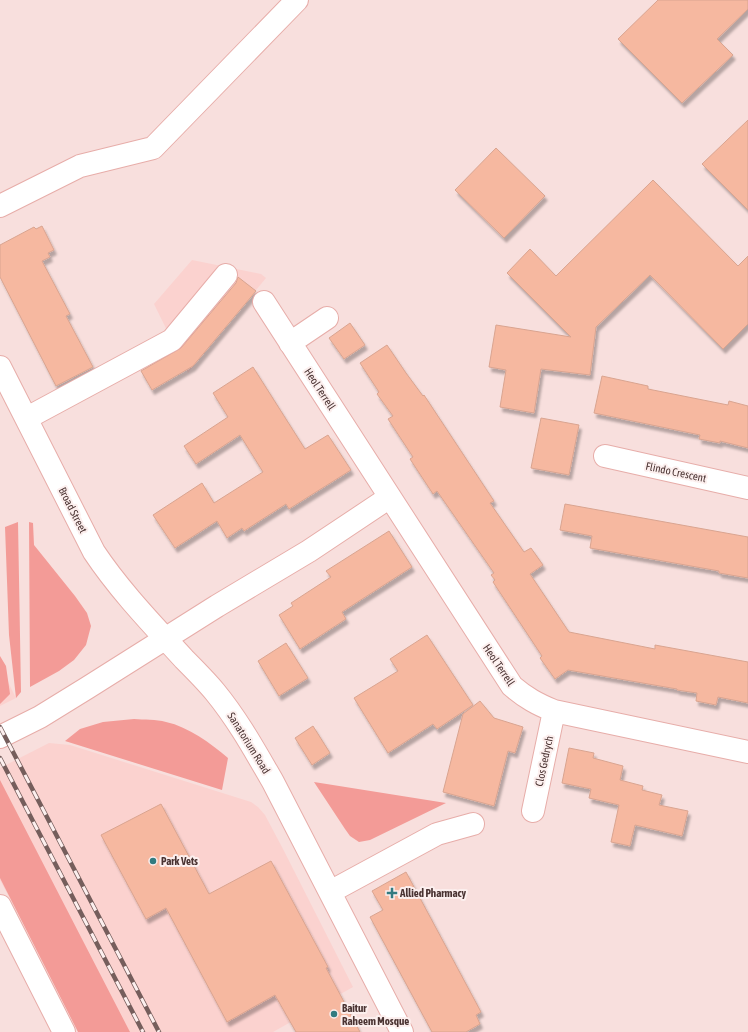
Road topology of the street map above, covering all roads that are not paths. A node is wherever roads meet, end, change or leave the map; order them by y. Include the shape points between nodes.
1 (297, 0) edge
2 (0, 206) edge
3 (226, 275) dead end
4 (264, 302) dead end
5 (327, 318) dead end
6 (290, 343) junction
7 (0, 367) edge
8 (26, 418) junction
9 (605, 456) dead end
10 (748, 488) edge
11 (390, 497) junction
12 (166, 639) junction
13 (554, 711) junction
14 (0, 737) edge
15 (748, 752) edge
16 (533, 811) dead end
17 (473, 824) dead end
18 (330, 892) junction
19 (0, 906) edge
20 (64, 1032) edge
21 (402, 1032) edge

1 - 2 street via 153,148 80,166
3 - 8 street via 172,340
4 - 6 street, Heol Terrell
5 - 6 street
6 - 11 street, Heol Terrell
7 - 8 street, Broad Street
8 - 12 street, Broad Street via 94,552 107,572
9 - 10 street, Flindo Crescent
11 - 12 street via 309,551
11 - 13 street, Heol Terrell via 512,686 536,704
12 - 14 street via 40,717
12 - 18 street, Sanatorium Road via 233,715 273,782
13 - 15 street, Heol Terrell
13 - 16 street, Clos Gedrych
17 - 18 street via 437,834
18 - 21 street, Sanatorium Road
19 - 20 street

